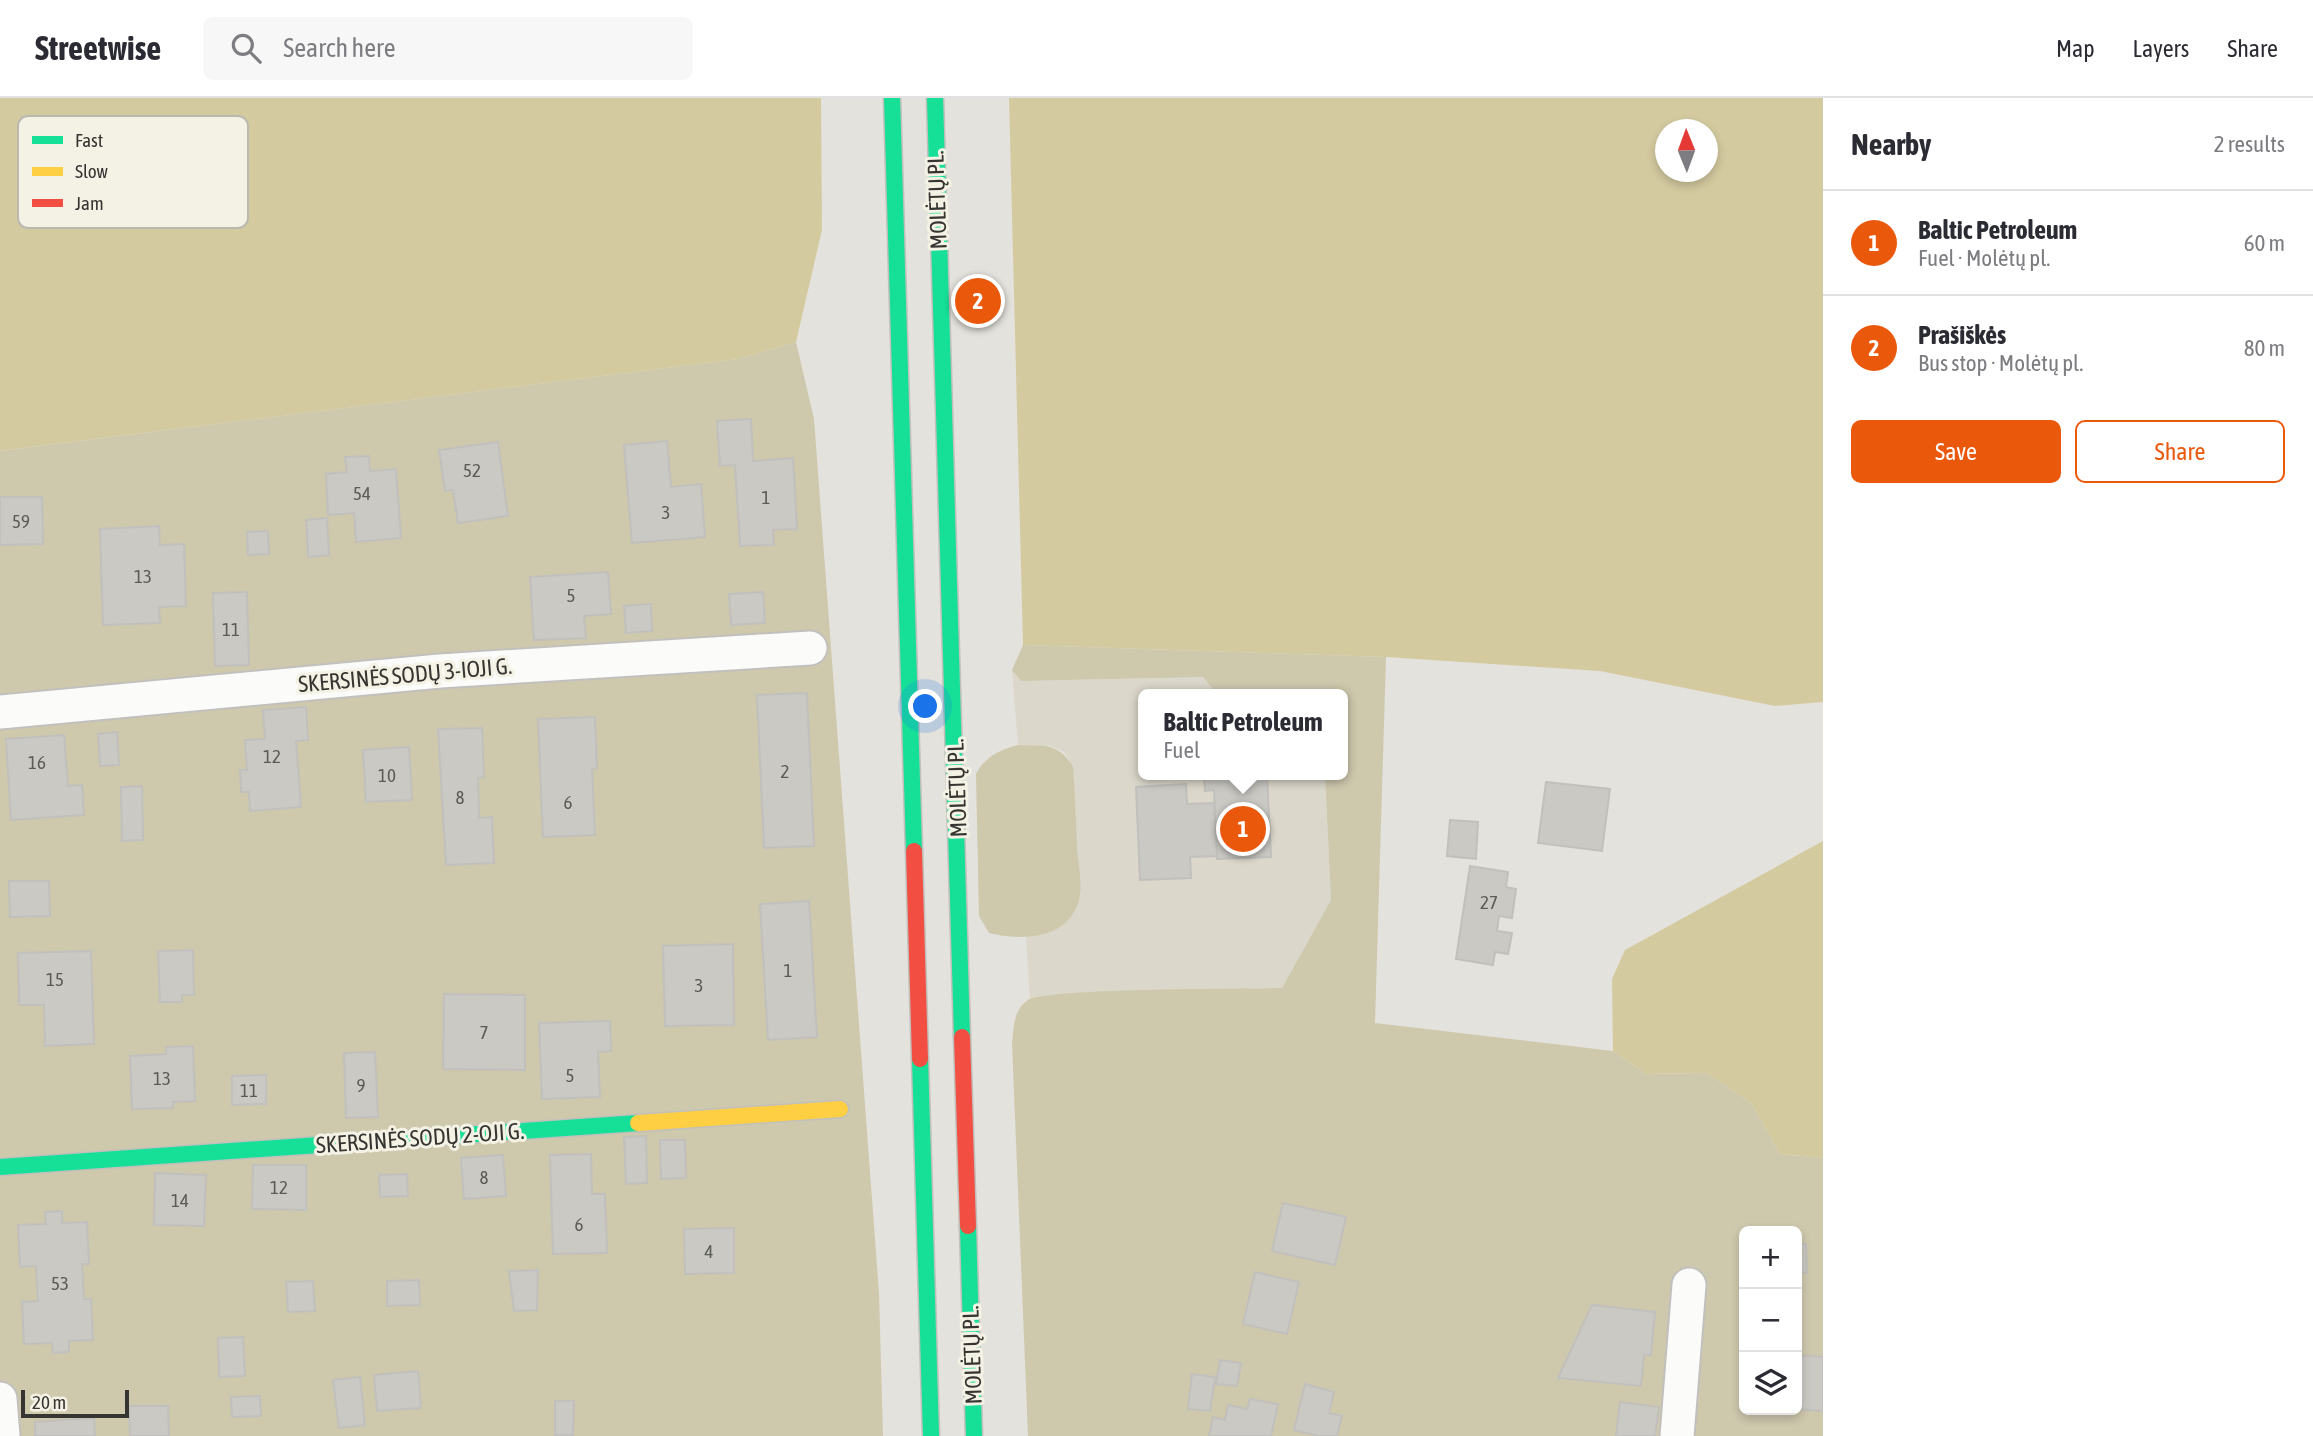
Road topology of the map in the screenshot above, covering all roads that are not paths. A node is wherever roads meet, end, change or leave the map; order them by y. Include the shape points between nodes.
1 (892, 98) edge
2 (935, 98) edge
3 (810, 648) dead end
4 (0, 712) edge
5 (840, 1109) dead end
6 (0, 1167) edge
7 (1689, 1286) dead end
8 (931, 1436) edge
9 (974, 1436) edge
10 (1678, 1436) edge

1 - 8 main road, MOLĖTŲ PL.
2 - 9 main road, MOLĖTŲ PL.
3 - 4 street, SKERSINĖS SODŲ 3-IOJI G. via 440,671
5 - 6 main road, SKERSINĖS SODŲ 2-OJI G.
7 - 10 street

